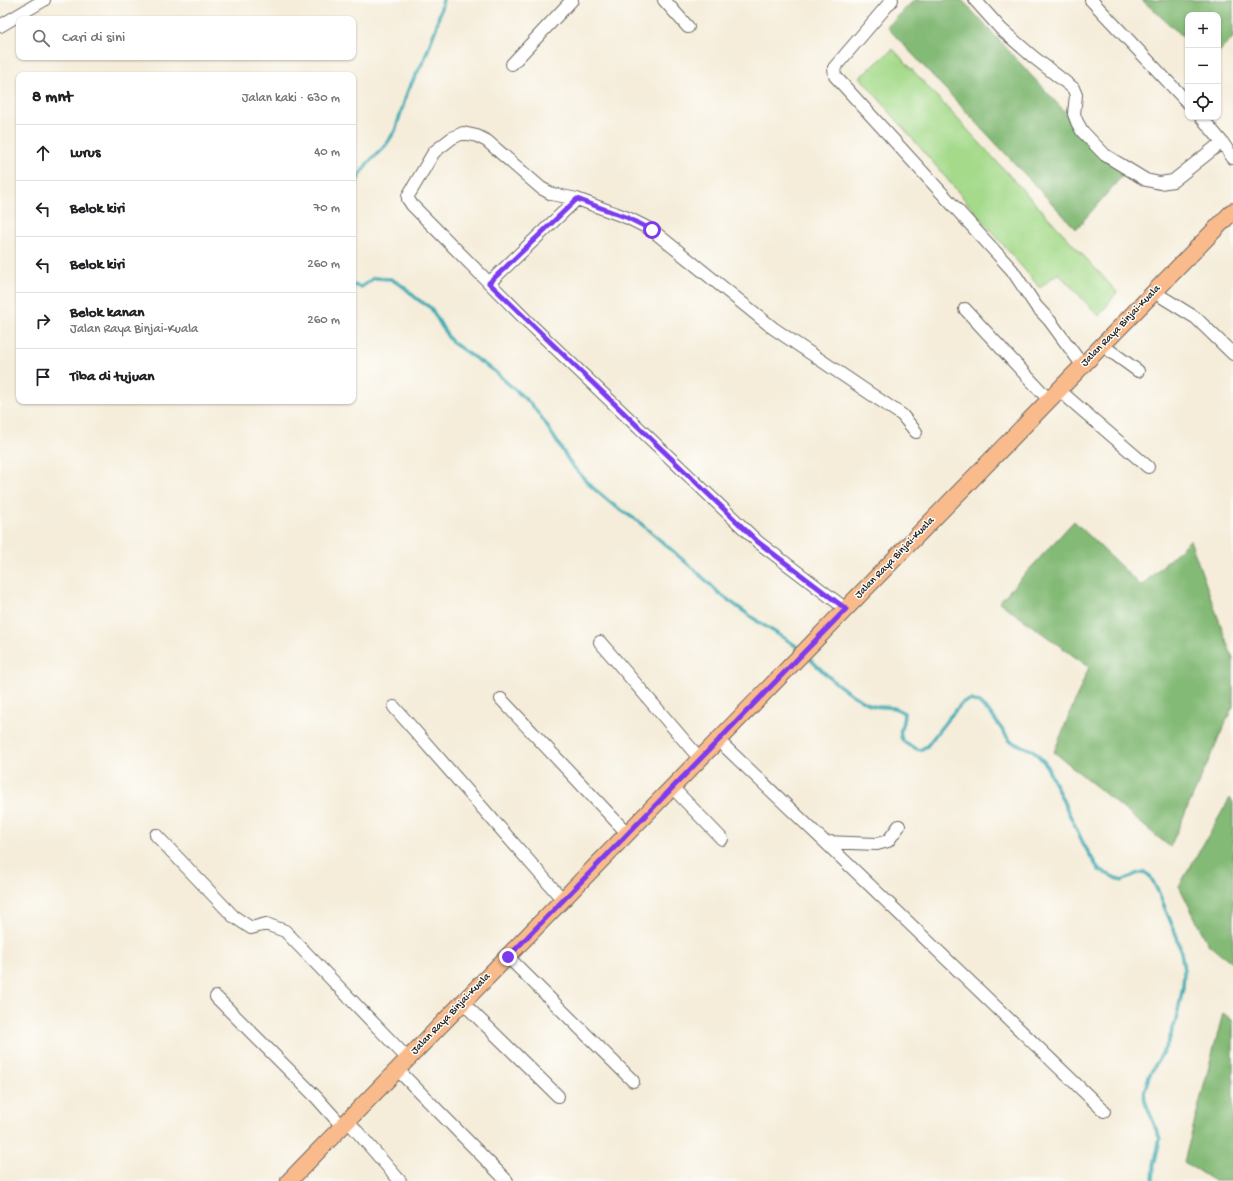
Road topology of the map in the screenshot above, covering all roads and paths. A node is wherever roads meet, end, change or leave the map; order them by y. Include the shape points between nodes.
1 (44, 0) edge
2 (572, 0) edge
3 (664, 0) edge
4 (892, 0) edge
5 (975, 0) edge
6 (1091, 0) edge
7 (17, 16) edge
8 (16, 17) edge
9 (0, 26) edge
10 (688, 27) dead end
11 (512, 64) dead end
12 (1185, 100) edge
13 (1203, 120) edge
14 (1222, 142) junction
15 (1233, 158) edge
16 (577, 199) junction
17 (1233, 211) edge
18 (489, 283) junction
19 (1154, 292) junction
20 (966, 309) dead end
21 (1102, 345) junction
22 (1233, 354) edge
23 (1083, 366) junction
24 (1138, 371) dead end
25 (1054, 395) junction
26 (916, 432) dead end
27 (1148, 466) dead end
28 (846, 609) junction
29 (600, 642) dead end
30 (501, 699) dead end
31 (394, 707) dead end
32 (718, 740) junction
33 (700, 759) junction
34 (672, 787) junction
35 (899, 826) dead end
36 (627, 833) junction
37 (156, 835) dead end
38 (722, 839) dead end
39 (825, 842) junction
40 (563, 900) junction
41 (508, 957) junction
42 (216, 997) dead end
43 (462, 1002) junction
44 (402, 1064) junction
45 (633, 1081) dead end
46 (558, 1096) dead end
47 (1104, 1111) dead end
48 (345, 1123) junction
49 (289, 1181) edge
50 (400, 1181) edge
51 (507, 1181) edge

1 - 7 street
2 - 11 street
3 - 10 street
4 - 23 street via 834,68 835,76 1012,270 1036,306
5 - 14 street via 1001,29 1073,88 1076,95 1074,114 1082,131 1106,155 1146,180 1160,183 1173,181
6 - 12 street
8 - 9 street
13 - 14 street
14 - 15 street
16 - 18 street
16 - 18 street via 552,194 541,188 487,141 476,136 463,133 434,152 408,199
16 - 26 street via 652,230 773,328 902,414
17 - 19 main road, Jalan Raya Binjai-Kuala
18 - 28 street via 758,542
19 - 21 main road, Jalan Raya Binjai-Kuala
19 - 22 street via 1196,318
20 - 25 street
21 - 23 main road, Jalan Raya Binjai-Kuala
21 - 24 street
23 - 25 main road, Jalan Raya Binjai-Kuala
25 - 27 street
25 - 28 main road, Jalan Raya Binjai-Kuala
28 - 32 main road, Jalan Raya Binjai-Kuala
29 - 33 street
30 - 36 street
31 - 40 street
32 - 33 main road, Jalan Raya Binjai-Kuala
32 - 39 street
33 - 34 main road, Jalan Raya Binjai-Kuala
34 - 36 main road, Jalan Raya Binjai-Kuala
34 - 38 street
35 - 39 street via 888,841 877,844
36 - 40 main road, Jalan Raya Binjai-Kuala
37 - 44 street via 241,922 251,928 266,924 285,931
39 - 47 street
40 - 41 main road, Jalan Raya Binjai-Kuala
41 - 43 main road, Jalan Raya Binjai-Kuala
41 - 45 street
42 - 48 street
43 - 44 main road, Jalan Raya Binjai-Kuala
43 - 46 street
44 - 48 main road, Jalan Raya Binjai-Kuala
44 - 51 street
48 - 49 main road, Jalan Raya Binjai-Kuala
48 - 50 street

